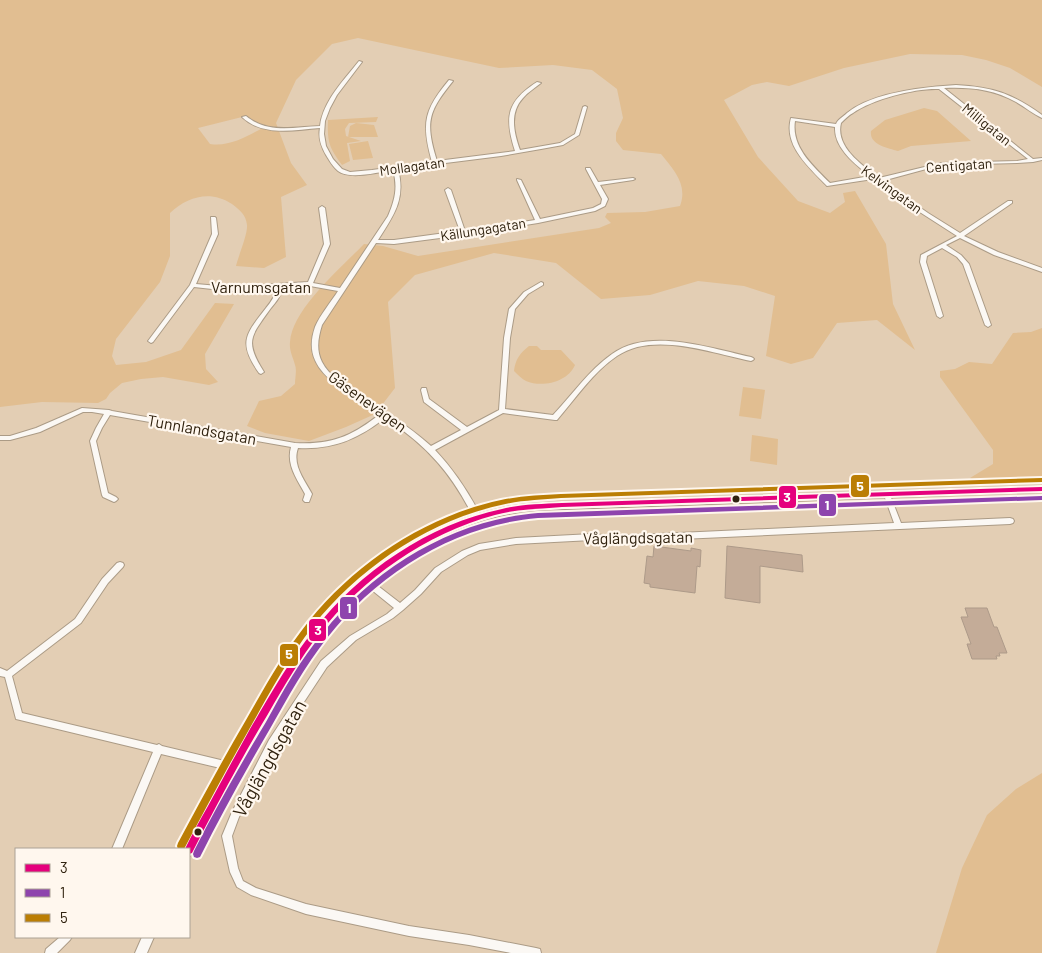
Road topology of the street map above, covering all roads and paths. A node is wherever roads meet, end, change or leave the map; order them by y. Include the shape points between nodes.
1 (360, 62) dead end
2 (451, 81) dead end
3 (539, 83) dead end
4 (941, 88) junction
5 (585, 107) dead end
6 (244, 117) dead end
7 (1042, 117) edge
8 (838, 126) junction
9 (320, 127) junction
10 (518, 151) junction
11 (1042, 159) edge
12 (1033, 161) junction
13 (435, 163) junction
14 (395, 168) junction
15 (588, 170) dead end
16 (876, 178) junction
17 (633, 179) dead end
18 (519, 180) dead end
19 (596, 184) junction
20 (448, 190) dead end
21 (1010, 202) dead end
22 (322, 208) dead end
23 (213, 218) dead end
24 (538, 221) junction
25 (463, 232) junction
26 (960, 236) junction
27 (374, 241) junction
28 (942, 245) junction
29 (1042, 270) edge
30 (310, 284) junction
31 (541, 284) dead end
32 (193, 285) junction
33 (280, 287) junction
34 (341, 290) junction
35 (940, 316) dead end
36 (988, 325) dead end
37 (151, 341) dead end
38 (751, 359) dead end
39 (262, 372) dead end
40 (424, 390) dead end
41 (502, 411) junction
42 (109, 412) junction
43 (384, 415) junction
44 (466, 430) junction
45 (0, 438) edge
46 (295, 445) junction
47 (431, 449) junction
48 (1042, 489) edge
49 (887, 495) junction
50 (114, 499) dead end
51 (308, 500) dead end
52 (478, 518) junction
53 (1010, 521) dead end
54 (898, 526) junction
55 (120, 566) dead end
56 (366, 581) junction
57 (400, 608) junction
58 (4, 673) edge
59 (159, 748) junction
60 (233, 767) junction
61 (117, 848) edge
62 (190, 848) edge
63 (66, 938) edge
64 (148, 938) edge
65 (50, 953) edge
66 (141, 953) edge
67 (536, 953) edge

1 - 9 street via 336,94
2 - 13 street via 436,100 427,121
3 - 10 street via 517,101 510,113 511,135
4 - 7 street via 989,89 1014,99
4 - 8 street via 904,93 867,104 845,115
4 - 12 street, Milligatan
5 - 10 street, Mollagatan via 580,130 574,138 561,144
6 - 9 street via 261,129
8 - 16 street, Kelvingatan via 839,140 844,149
8 - 16 street, Centigatan via 793,118 791,129 800,151 829,185
9 - 14 street, Mollagatan via 322,144 339,169 354,173
10 - 13 street, Mollagatan
11 - 12 street, Centigatan
12 - 16 street, Centigatan via 941,164
13 - 14 street, Mollagatan
14 - 27 street, Gäsenevägen via 399,199
15 - 19 street
16 - 26 street, Kelvingatan
17 - 19 street
18 - 24 street
19 - 24 street, Källungagatan via 605,202 600,207
20 - 25 street
21 - 26 street
22 - 30 street via 327,244
23 - 32 street, Varnumsgatan via 215,234
24 - 25 street, Källungagatan
25 - 27 street, Källungagatan via 403,241
26 - 28 street
26 - 29 street, Kelvingatan
27 - 34 street, Gäsenevägen
28 - 35 street via 924,255 923,262
28 - 36 street via 966,264
30 - 33 street, Varnumsgatan
30 - 34 street, Varnumsgatan
31 - 41 street via 526,293 512,309
32 - 33 street, Varnumsgatan via 230,289
32 - 37 street
33 - 39 street via 251,331 248,346 254,363
34 - 43 street, Gäsenevägen via 319,325 315,337 316,356 319,364 336,381
38 - 41 street via 678,344 649,342 622,350 606,362 555,418
40 - 44 street via 426,400
41 - 44 street
42 - 45 street, Tunnlandsgatan via 82,410 31,432
42 - 46 street, Tunnlandsgatan
42 - 50 street via 93,441 105,495
43 - 46 street, Tunnlandsgatan via 346,440 325,446
43 - 47 street, Gäsenevägen
44 - 47 street
46 - 51 street via 292,463 309,494
47 - 52 street, Gäsenevägen via 466,495
48 - 49 street
49 - 52 street via 562,505 511,510
49 - 54 street
52 - 56 street via 426,541
53 - 54 street, Våglängdsgatan
54 - 57 street, Våglängdsgatan via 614,539 592,537 480,547 450,561
55 - 58 street via 105,581 78,621
56 - 57 street
56 - 60 street via 338,607 312,640 280,685
57 - 67 street, Våglängdsgatan via 353,638 324,664 272,743 227,836 233,869 240,884 254,892 306,909
58 - 59 street via 19,716
59 - 60 street
59 - 61 street
60 - 62 street
63 - 65 street
64 - 66 street

